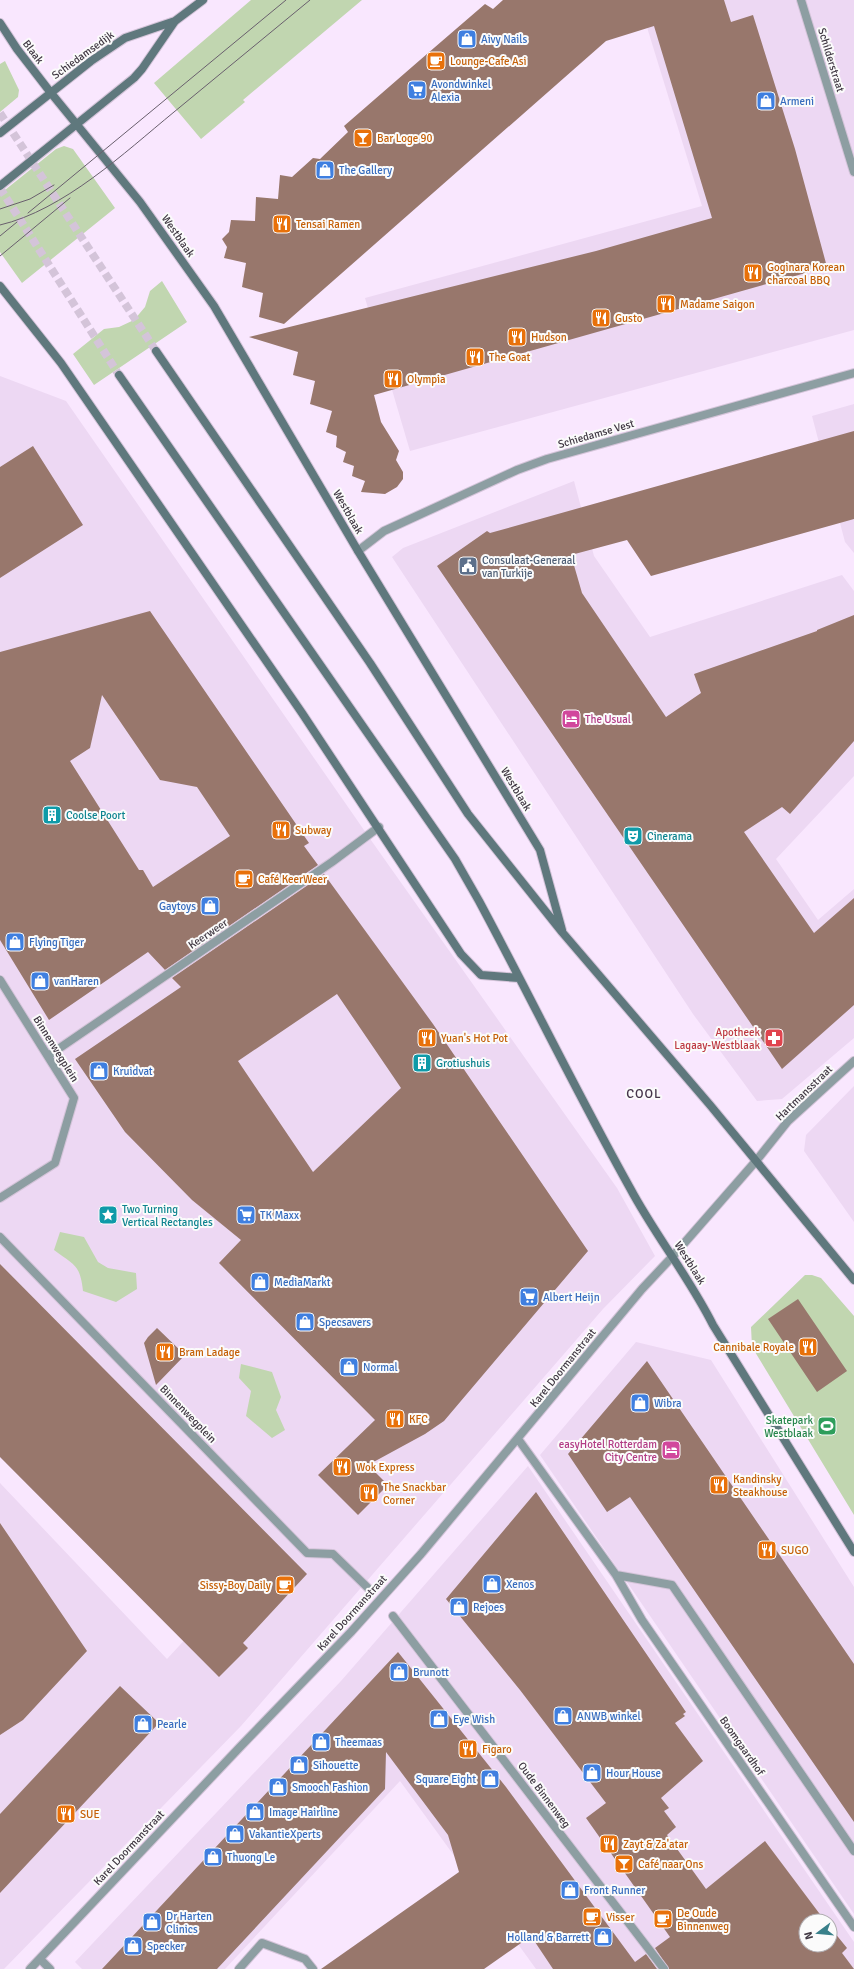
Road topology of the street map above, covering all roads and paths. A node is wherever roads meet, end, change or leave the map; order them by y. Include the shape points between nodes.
1 (203, 0) edge
2 (801, 0) edge
3 (175, 21) junction
4 (0, 22) edge
5 (51, 93) junction
6 (77, 124) junction
7 (0, 133) edge
8 (854, 172) edge
9 (0, 186) edge
10 (0, 286) edge
11 (156, 351) tunnel mouth
12 (854, 372) edge
13 (119, 374) tunnel mouth
14 (358, 551) junction
15 (379, 827) junction
16 (562, 932) junction
17 (519, 978) junction
18 (0, 980) edge
19 (48, 1056) junction
20 (854, 1061) edge
21 (756, 1161) junction
22 (0, 1198) edge
23 (0, 1236) edge
24 (673, 1256) junction
25 (854, 1280) edge
26 (518, 1439) junction
27 (854, 1552) edge
28 (616, 1575) junction
29 (368, 1588) dead end
30 (393, 1616) dead end
31 (854, 1851) edge
32 (854, 1926) edge
33 (40, 1959) junction
34 (30, 1969) edge
35 (50, 1969) edge
36 (239, 1969) edge
37 (313, 1969) edge
38 (664, 1969) edge

1 - 3 main road, Schiedamsedijk
2 - 8 street, Schilderstraat
3 - 5 main road, Schiedamsedijk via 125,38
3 - 6 main road, Schiedamsedijk via 138,73
4 - 5 main road, Blaak
5 - 6 main road, Blaak
5 - 7 main road, Schiedamsedijk
6 - 9 main road, Schiedamsedijk
6 - 14 main road, Westblaak via 140,202 214,306
10 - 15 main road via 61,363
11 - 16 main road, Westblaak via 370,663 468,814
12 - 14 street, Schiedamse Vest via 547,459 517,470 384,531
13 - 17 main road, Westblaak via 455,859
14 - 16 main road, Westblaak via 540,850
15 - 17 main road via 470,965 481,975
15 - 19 street, Keerweer via 332,862
16 - 21 main road, Westblaak
17 - 24 main road, Westblaak via 629,1187
18 - 19 street, Binnenwegplein
19 - 22 street, Binnenwegplein via 74,1098 55,1163
20 - 21 street, Hartmansstraat via 788,1121
21 - 24 street, Hartmansstraat
21 - 25 main road, Westblaak
23 - 29 street, Binnenwegplein via 307,1553 333,1554
24 - 26 street, Karel Doormanstraat via 642,1289
24 - 27 main road, Westblaak
26 - 28 street, Boomgaardhof
26 - 33 street, Karel Doormanstraat via 351,1632
28 - 31 street via 672,1585
28 - 32 street, Boomgaardhof via 642,1620
30 - 38 street, Oude Binnenweg
33 - 34 street, Karel Doormanstraat
33 - 35 street
36 - 37 street via 262,1943 305,1959

